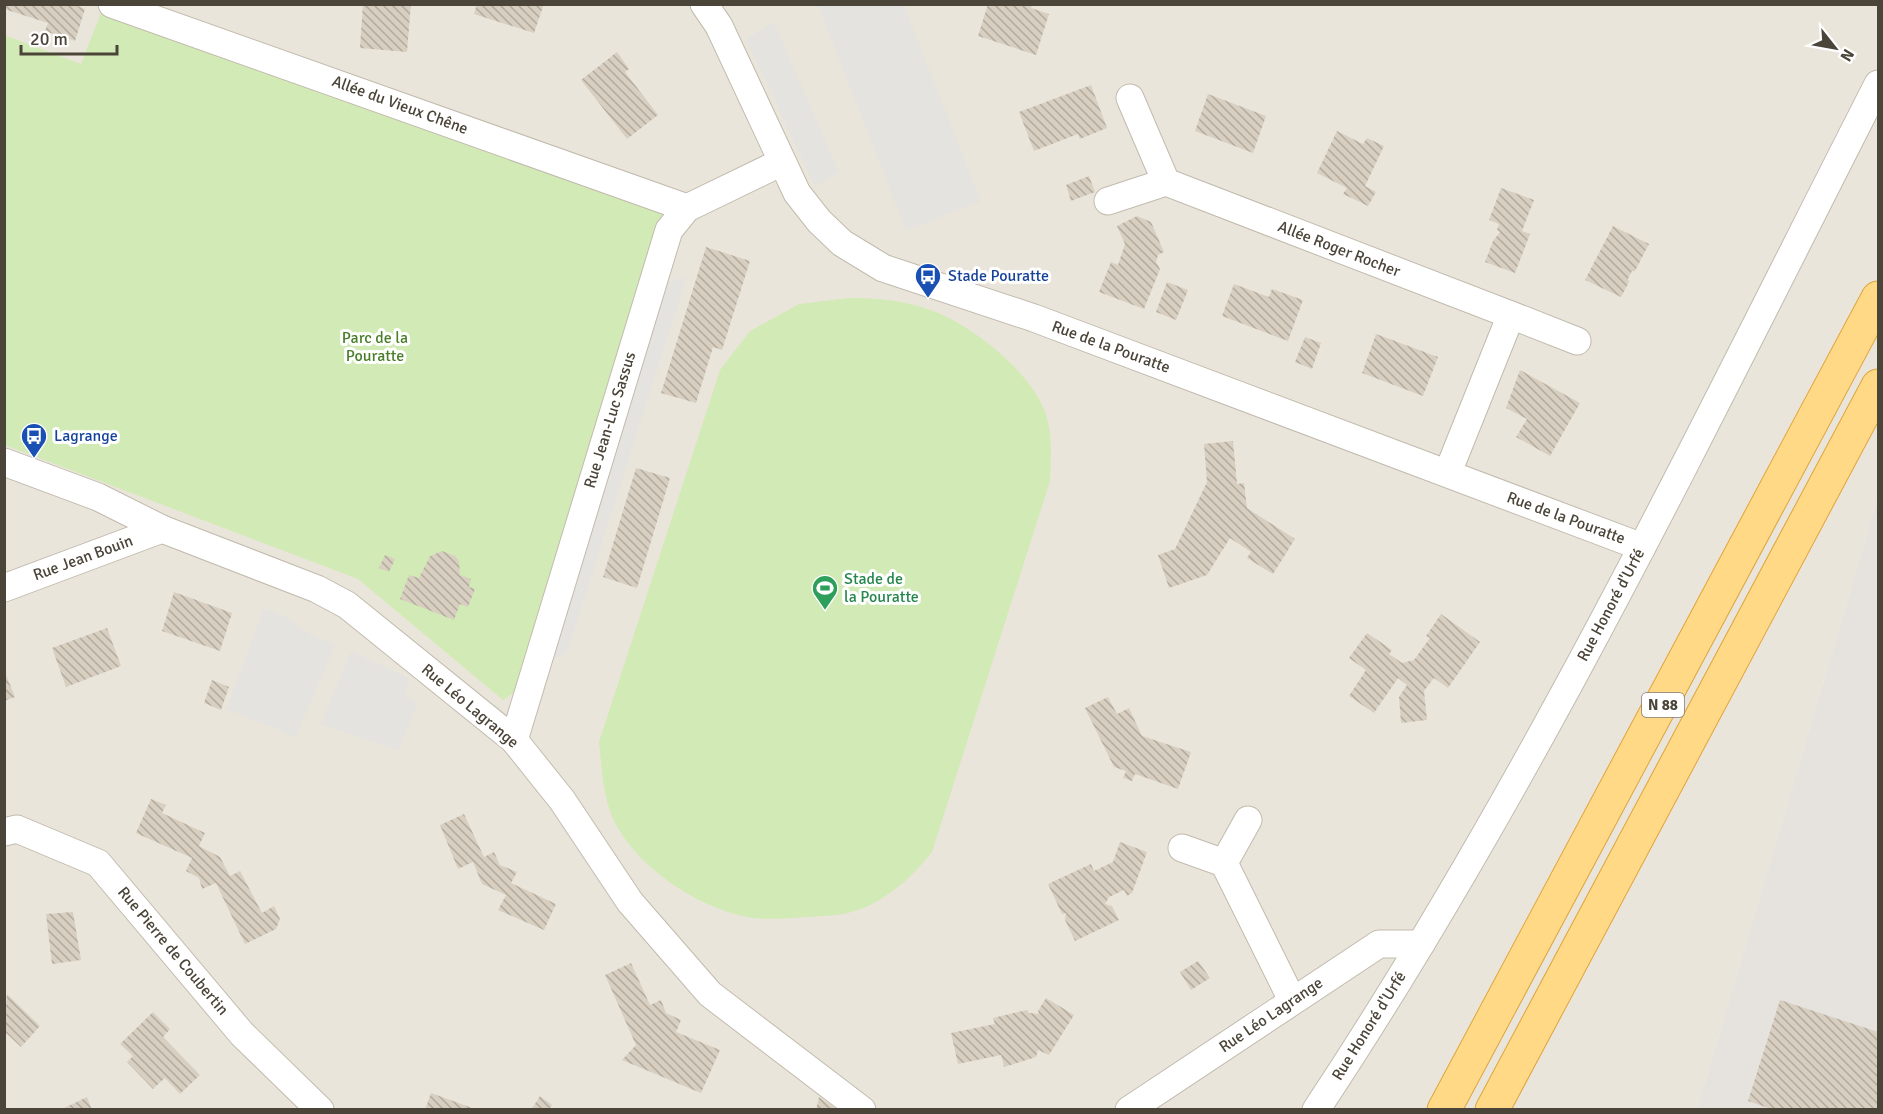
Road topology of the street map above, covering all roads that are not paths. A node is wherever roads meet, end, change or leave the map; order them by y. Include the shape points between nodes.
1 (112, 4) edge
2 (704, 4) edge
3 (1878, 84) edge
4 (1130, 98) dead end
5 (782, 162) junction
6 (1167, 182) junction
7 (1108, 201) dead end
8 (687, 208) junction
9 (1878, 298) edge
10 (1511, 315) junction
11 (1577, 341) dead end
12 (1878, 386) edge
13 (4, 462) edge
14 (1448, 472) junction
15 (162, 529) junction
16 (1642, 547) junction
17 (4, 588) edge
18 (514, 740) junction
19 (1248, 820) dead end
20 (4, 832) edge
21 (1182, 848) dead end
22 (1224, 863) junction
23 (1421, 944) junction
24 (1292, 1000) junction
25 (320, 1110) edge
26 (862, 1110) edge
27 (1129, 1110) edge
28 (1316, 1110) edge
29 (1444, 1110) edge
30 (1492, 1110) edge

1 - 8 street, Allée du Vieux Chêne
2 - 5 street, Rue de la Pouratte via 728,44
3 - 16 street, Rue Honoré d'Urfé
4 - 6 street
5 - 8 street, Rue Jean-Luc Sassus
5 - 14 street, Rue de la Pouratte via 797,193 819,221 842,243 883,268 1034,318
6 - 7 street
6 - 10 street, Allée Roger Rocher
8 - 18 street, Rue Jean-Luc Sassus via 669,230
9 - 29 highway, N 88
10 - 11 street, Allée Roger Rocher
10 - 14 street
12 - 30 highway, N 88
13 - 15 street, Rue Léo Lagrange via 98,497
14 - 16 street, Rue de la Pouratte
15 - 17 street, Rue Jean Bouin
15 - 18 street, Rue Léo Lagrange via 317,589 347,605
16 - 23 street, Rue Honoré d'Urfé via 1516,782
18 - 26 street, Rue Léo Lagrange via 562,800 630,902 710,994
19 - 22 street
20 - 25 street, Rue Pierre de Coubertin via 17,829 98,863 242,1034
21 - 22 street
22 - 24 street
23 - 24 street, Rue Léo Lagrange via 1379,944
23 - 28 street, Rue Honoré d'Urfé
24 - 27 street, Rue Léo Lagrange

